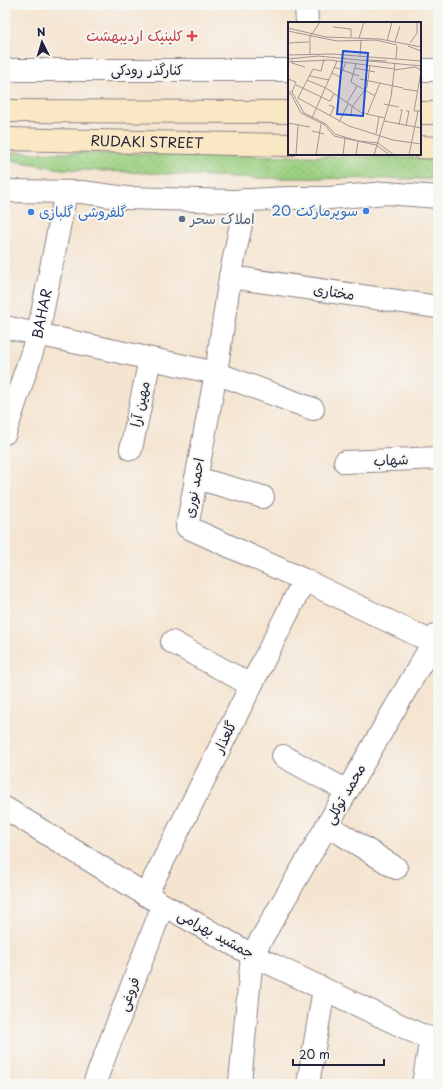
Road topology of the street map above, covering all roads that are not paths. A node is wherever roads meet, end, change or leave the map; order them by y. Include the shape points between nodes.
1 (306, 5) edge
2 (308, 22) edge
3 (5, 70) edge
4 (288, 70) edge
5 (421, 70) edge
6 (438, 70) edge
7 (5, 111) edge
8 (288, 112) edge
9 (421, 113) edge
10 (438, 113) edge
11 (5, 139) edge
12 (288, 145) edge
13 (421, 147) edge
14 (438, 148) edge
15 (5, 191) edge
16 (66, 192) junction
17 (438, 197) edge
18 (246, 200) junction
19 (230, 277) junction
20 (438, 307) edge
21 (5, 327) edge
22 (38, 334) junction
23 (150, 358) junction
24 (216, 373) junction
25 (313, 409) dead end
26 (5, 432) edge
27 (131, 449) dead end
28 (438, 458) edge
29 (345, 462) dead end
30 (196, 478) junction
31 (263, 497) dead end
32 (304, 580) junction
33 (436, 641) edge
34 (172, 642) dead end
35 (251, 685) junction
36 (283, 756) dead end
37 (347, 791) junction
38 (5, 808) edge
39 (327, 825) junction
40 (396, 868) dead end
41 (155, 900) junction
42 (252, 955) junction
43 (324, 989) junction
44 (435, 1039) edge
45 (240, 1083) edge
46 (94, 1084) edge
47 (308, 1084) edge
48 (423, 1084) edge

1 - 2 street
3 - 4 street, کنارگذر رودکی
5 - 6 street
7 - 8 main road
9 - 10 main road
11 - 12 main road, RUDAKI STREET
13 - 14 main road
15 - 16 street
16 - 18 street via 126,198
16 - 22 street, BAHAR
17 - 18 street via 386,193 329,198
18 - 19 street, احمد نوری
19 - 20 street, مختاری
19 - 24 street, احمد نوری
21 - 22 street
22 - 23 street
22 - 26 street, BAHAR
23 - 24 street
23 - 27 street, مهین آرا
24 - 25 street
24 - 30 street, احمد نوری
28 - 29 street, شهاب
30 - 31 street
30 - 32 street, احمد نوری via 187,527
32 - 33 street, احمد نوری
32 - 35 street, گلعذار
33 - 37 street, محمد توکلی
34 - 35 street
35 - 41 street, گلعذار
36 - 37 street
37 - 39 street, محمد توکلی
38 - 41 street, جمشید بهرامی
39 - 40 street
39 - 42 street, محمد توکلی
41 - 42 street, جمشید بهرامی
41 - 46 street, فروغی
42 - 43 street, جمشید بهرامی
42 - 45 street
43 - 44 street, جمشید بهرامی via 423,1036
43 - 47 street
44 - 48 street

